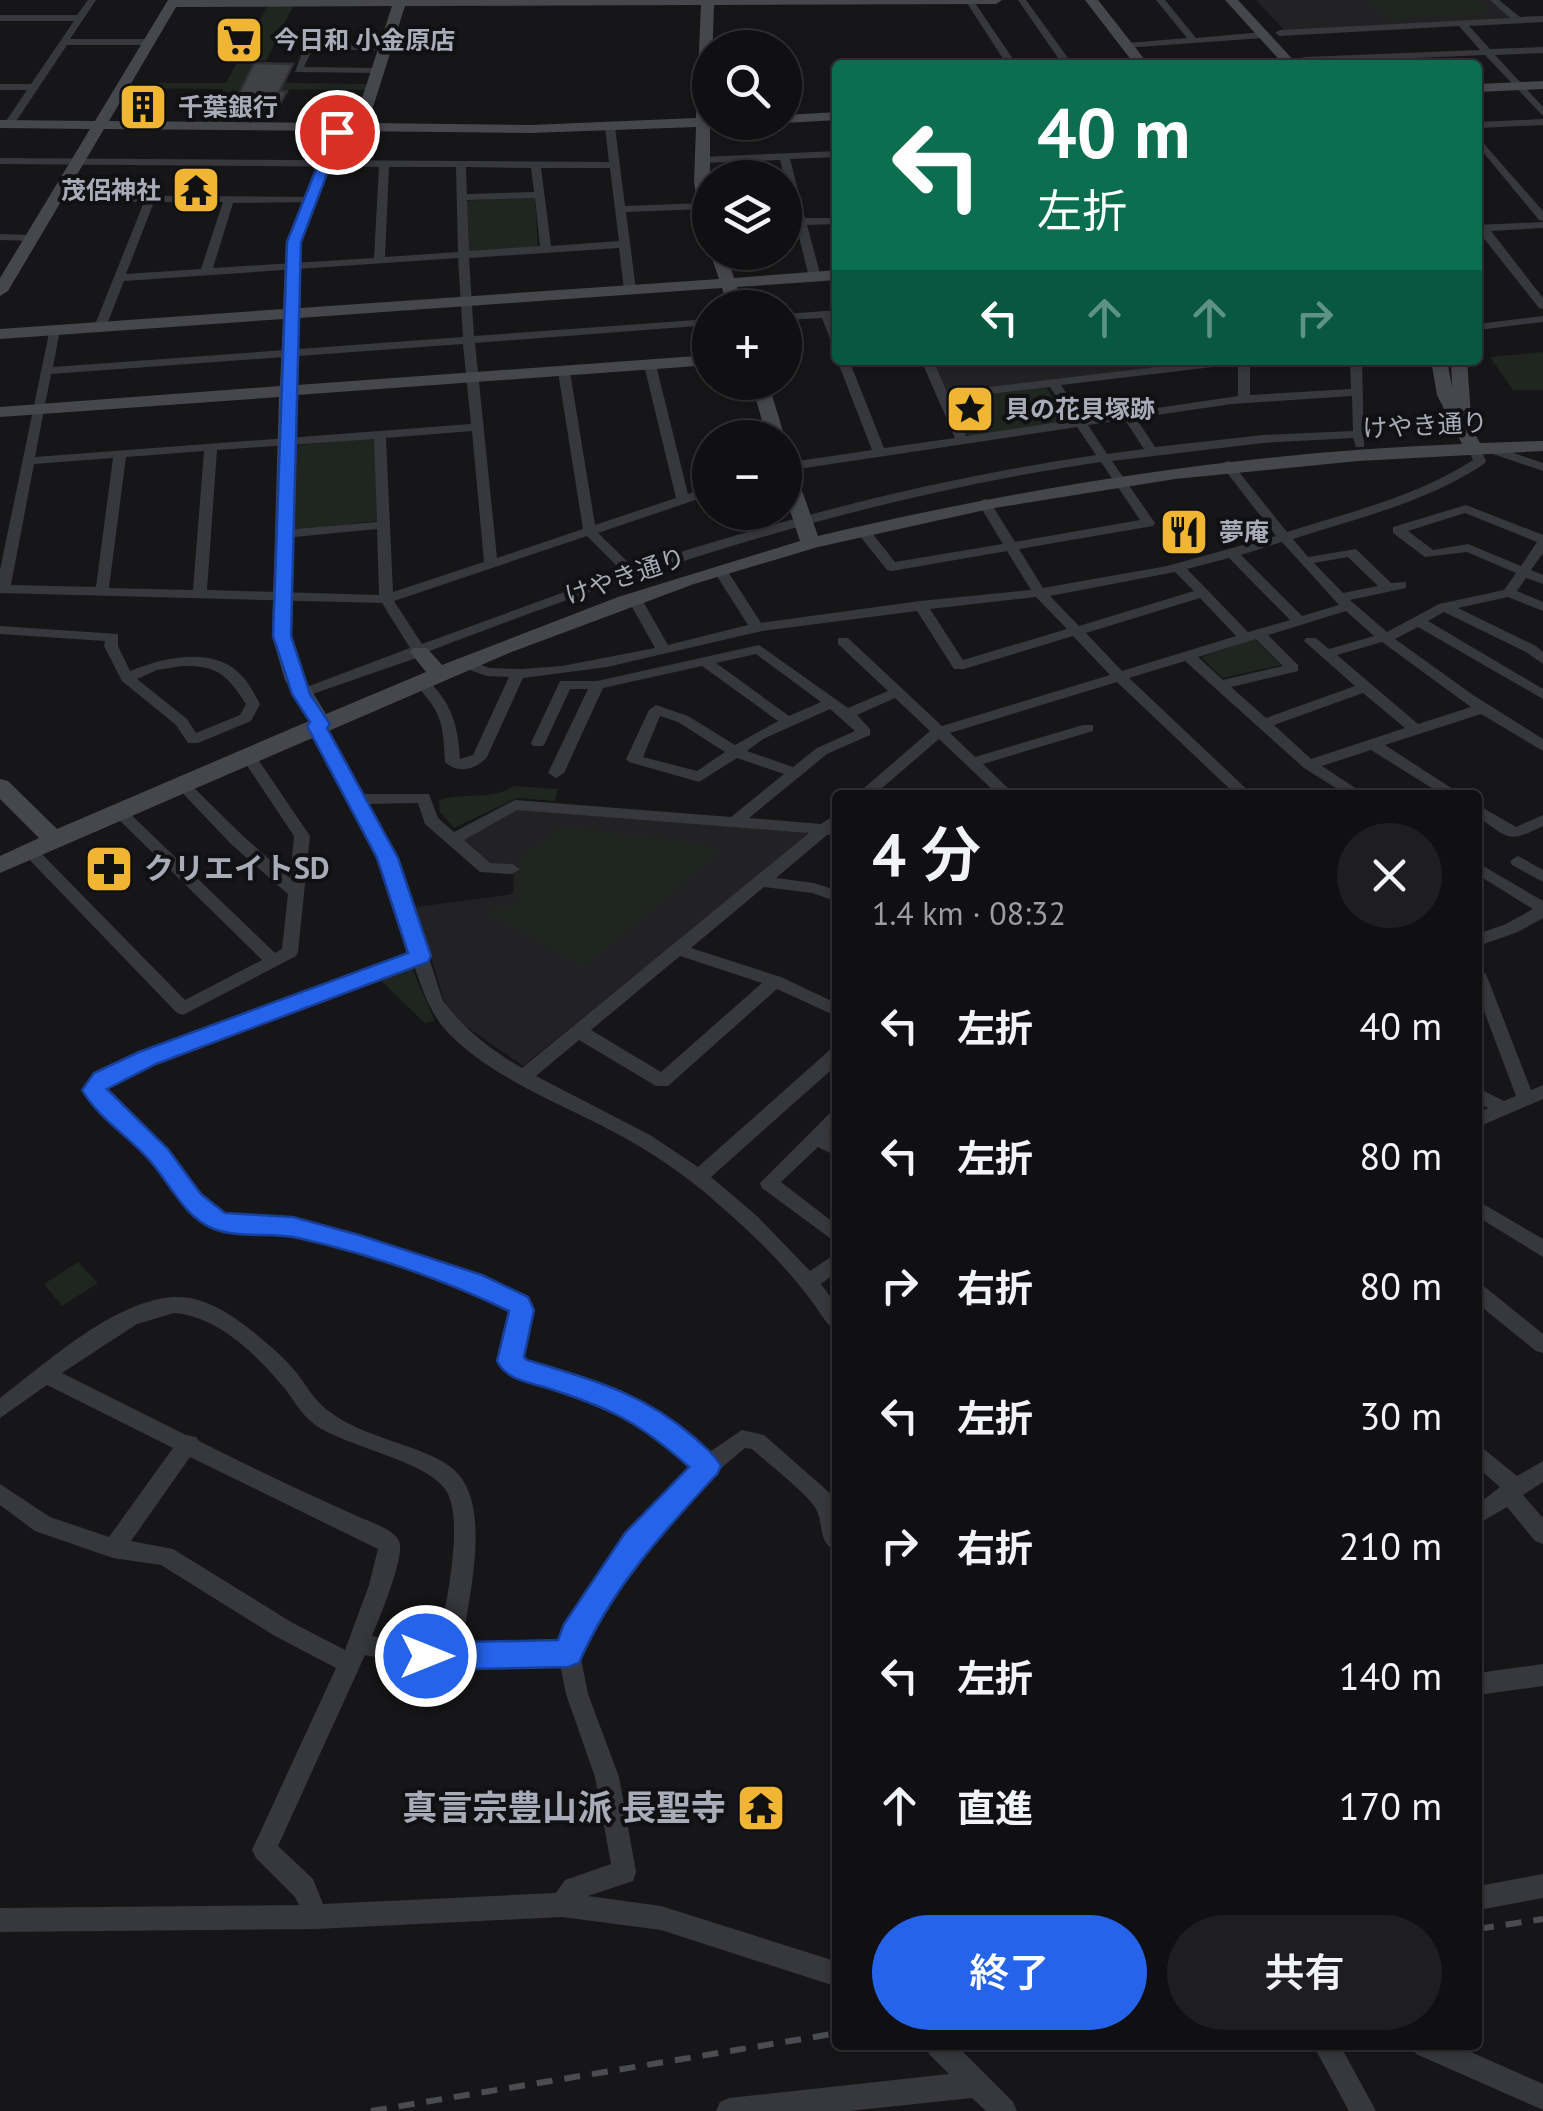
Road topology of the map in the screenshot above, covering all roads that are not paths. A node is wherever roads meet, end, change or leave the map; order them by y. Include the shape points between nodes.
1 (92, 0) edge
2 (622, 0) edge
3 (780, 0) edge
4 (944, 0) edge
5 (970, 0) edge
6 (996, 0) edge
7 (1022, 0) edge
8 (1091, 0) edge
9 (1160, 0) edge
10 (1231, 0) edge
11 (1249, 0) edge
12 (1494, 0) edge
13 (400, 1) edge
14 (708, 1) edge
15 (173, 2) edge
16 (4, 17) edge
17 (80, 18) junction
18 (1543, 19) edge
19 (1462, 24) junction
20 (1518, 26) junction
21 (708, 30) edge
22 (1280, 33) junction
23 (1263, 35) junction
24 (1194, 40) junction
25 (64, 42) junction
26 (149, 42) junction
27 (1383, 44) dead end
28 (1126, 46) junction
29 (385, 48) junction
30 (1346, 48) dead end
31 (1538, 50) edge
32 (1488, 52) junction
33 (1393, 56) junction
34 (1354, 58) junction
35 (1009, 60) edge
36 (1064, 60) edge
37 (1138, 60) edge
38 (1294, 60) edge
39 (1296, 60) edge
40 (1332, 60) edge
41 (1543, 62) edge
42 (377, 71) junction
43 (1519, 86) junction
44 (1543, 86) edge
45 (0, 87) edge
46 (34, 87) junction
47 (1482, 88) edge
48 (1543, 113) edge
49 (832, 116) edge
50 (802, 118) edge
51 (1543, 122) edge
52 (692, 123) edge
53 (4, 124) edge
54 (100, 125) junction
55 (1482, 125) edge
56 (339, 127) junction
57 (360, 127) junction
58 (610, 127) junction
59 (704, 140) edge
60 (1482, 145) edge
61 (832, 154) edge
62 (784, 156) junction
63 (702, 160) joint
64 (785, 160) edge
65 (0, 161) edge
66 (78, 161) junction
67 (325, 163) junction
68 (384, 164) junction
69 (461, 166) junction
70 (536, 166) junction
71 (614, 166) junction
72 (539, 194) junction
73 (462, 197) junction
74 (56, 198) junction
75 (150, 199) junction
76 (229, 199) junction
77 (310, 200) junction
78 (692, 207) edge
79 (620, 210) junction
80 (832, 220) edge
81 (1543, 221) edge
82 (802, 222) edge
83 (802, 226) edge
84 (1482, 228) edge
85 (1482, 230) edge
86 (0, 237) edge
87 (32, 238) junction
88 (624, 244) junction
89 (546, 249) junction
90 (465, 254) junction
91 (379, 262) junction
92 (293, 266) junction
93 (724, 270) edge
94 (206, 272) junction
95 (832, 276) edge
96 (815, 277) junction
97 (119, 278) junction
98 (728, 283) junction
99 (630, 290) junction
100 (730, 290) edge
101 (0, 291) edge
102 (465, 300) junction
103 (1543, 306) edge
104 (291, 314) junction
105 (832, 314) edge
106 (802, 316) edge
107 (1543, 319) edge
108 (692, 323) edge
109 (100, 327) junction
110 (1482, 327) edge
111 (54, 330) junction
112 (0, 334) edge
113 (468, 340) junction
114 (290, 352) junction
115 (692, 362) edge
116 (650, 365) junction
117 (846, 365) edge
118 (929, 365) edge
119 (1202, 365) edge
120 (1244, 365) edge
121 (1356, 365) edge
122 (1439, 365) edge
123 (1459, 365) edge
124 (46, 371) junction
125 (564, 372) junction
126 (475, 379) junction
127 (1053, 383) junction
128 (288, 391) junction
129 (1358, 392) junction
130 (942, 396) junction
131 (1244, 398) junction
132 (38, 409) junction
133 (0, 412) edge
134 (1128, 415) junction
135 (1078, 422) junction
136 (477, 428) junction
137 (380, 435) junction
138 (962, 440) junction
139 (286, 442) junction
140 (1360, 443) junction
141 (1543, 446) edge
142 (211, 448) junction
143 (1479, 448) junction
144 (879, 452) junction
145 (1154, 453) junction
146 (120, 455) junction
147 (28, 461) junction
148 (1102, 461) junction
149 (802, 464) edge
150 (1227, 465) junction
151 (1543, 467) edge
152 (1115, 480) junction
153 (692, 497) edge
154 (683, 500) junction
155 (984, 503) junction
156 (802, 519) edge
157 (803, 522) junction
158 (382, 525) junction
159 (863, 531) junction
160 (590, 532) junction
161 (284, 534) junction
162 (1284, 538) junction
163 (1543, 542) edge
164 (810, 544) junction
165 (1010, 546) junction
166 (1231, 552) junction
167 (1306, 562) junction
168 (492, 564) junction
169 (1178, 566) junction
170 (720, 570) junction
171 (631, 573) junction
172 (1522, 574) junction
173 (1543, 580) edge
174 (2, 589) edge
175 (102, 592) junction
176 (1040, 592) junction
177 (1203, 593) junction
178 (1509, 593) junction
179 (200, 594) junction
180 (282, 596) junction
181 (634, 598) junction
182 (386, 599) junction
183 (1345, 602) junction
184 (920, 605) junction
185 (1444, 606) junction
186 (1543, 607) edge
187 (1418, 621) junction
188 (1300, 622) junction
189 (757, 628) junction
190 (0, 630) edge
191 (1076, 632) junction
192 (1253, 636) junction
193 (1386, 636) junction
194 (706, 639) junction
195 (844, 641) dead end
196 (1312, 641) dead end
197 (664, 649) junction
198 (420, 652) junction
199 (1329, 653) junction
200 (1188, 656) junction
201 (710, 660) junction
202 (1543, 660) edge
203 (463, 664) junction
204 (518, 673) junction
205 (429, 677) junction
206 (127, 678) junction
207 (1120, 678) junction
208 (597, 685) junction
209 (1219, 685) junction
210 (1366, 686) junction
211 (896, 692) junction
212 (301, 694) junction
213 (1543, 695) edge
214 (830, 703) junction
215 (1483, 708) junction
216 (848, 714) junction
217 (788, 722) junction
218 (1263, 724) junction
219 (319, 725) junction
220 (1088, 728) dead end
221 (1415, 729) junction
222 (938, 732) junction
223 (538, 743) dead end
224 (1373, 744) junction
225 (1543, 746) edge
226 (738, 753) junction
227 (248, 755) junction
228 (970, 762) junction
229 (1309, 765) junction
230 (794, 772) junction
231 (556, 773) dead end
232 (182, 783) junction
233 (0, 787) edge
234 (870, 790) edge
235 (997, 790) edge
236 (1240, 790) edge
237 (1350, 790) edge
238 (1446, 790) edge
239 (356, 799) junction
240 (117, 810) junction
241 (1482, 813) edge
242 (1543, 820) edge
243 (736, 821) junction
244 (832, 826) edge
245 (832, 827) edge
246 (53, 839) junction
247 (451, 840) junction
248 (29, 851) junction
249 (1518, 861) dead end
250 (0, 865) edge
251 (512, 869) dead end
252 (1482, 871) edge
253 (1543, 877) edge
254 (760, 880) junction
255 (296, 892) junction
256 (832, 896) edge
257 (1543, 910) edge
258 (1482, 939) edge
259 (676, 949) junction
260 (420, 956) junction
261 (273, 961) junction
262 (775, 981) junction
263 (1482, 983) edge
264 (832, 1008) edge
265 (578, 1030) junction
266 (832, 1058) edge
267 (526, 1075) junction
268 (1482, 1096) edge
269 (1535, 1096) edge
270 (1503, 1108) junction
271 (1482, 1118) edge
272 (832, 1122) edge
273 (816, 1137) junction
274 (832, 1146) edge
275 (698, 1178) junction
276 (1482, 1211) edge
277 (832, 1232) edge
278 (1543, 1249) edge
279 (832, 1265) edge
280 (810, 1282) junction
281 (1482, 1296) edge
282 (832, 1314) edge
283 (1543, 1345) edge
284 (47, 1375) junction
285 (0, 1410) edge
286 (189, 1443) junction
287 (1482, 1460) edge
288 (707, 1466) junction
289 (1543, 1470) edge
290 (1512, 1490) junction
291 (0, 1493) edge
292 (832, 1504) edge
293 (1482, 1513) edge
294 (832, 1534) edge
295 (1543, 1534) edge
296 (113, 1548) junction
297 (353, 1653) junction
298 (568, 1653) junction
299 (449, 1656) junction
300 (1543, 1675) edge
301 (1482, 1683) edge
302 (1543, 1886) edge
303 (1482, 1897) edge
304 (562, 1905) junction
305 (316, 1917) junction
306 (0, 1920) edge
307 (832, 1973) edge
308 (943, 2050) edge
309 (1329, 2050) edge
310 (1436, 2050) edge
311 (979, 2084) junction
312 (1543, 2097) edge
313 (728, 2111) edge
314 (1004, 2111) edge
315 (1363, 2111) edge

1 - 17 street
2 - 13 street
2 - 14 street
3 - 4 street
3 - 14 street
4 - 5 street
5 - 6 street
5 - 35 street
7 - 36 street
8 - 28 street
9 - 24 street
10 - 23 street
11 - 22 street
12 - 20 street
13 - 15 street
13 - 29 street
14 - 21 street
15 - 26 street
16 - 17 street
17 - 25 street
18 - 20 street
19 - 20 street
19 - 22 street
19 - 32 street
22 - 23 street
22 - 39 street
23 - 24 street
23 - 38 street
24 - 28 street
25 - 26 street
25 - 46 street
26 - 54 street
27 - 33 street
28 - 37 street
29 - 42 street
29 - 42 street via 309,47 298,70
30 - 34 street
31 - 32 street
31 - 41 street
32 - 33 street
32 - 43 street
33 - 34 street
34 - 40 street
42 - 57 street
43 - 44 street
43 - 47 street
43 - 48 street
45 - 46 street
46 - 53 street
49 - 50 street
51 - 55 street
52 - 58 street
53 - 54 street
54 - 56 street
54 - 66 street
56 - 57 street
56 - 67 street
57 - 58 street
58 - 71 street
59 - 63 street
60 - 81 street
61 - 62 street
62 - 63 street
62 - 64 street
65 - 66 street
66 - 67 street
66 - 74 street
67 - 68 street
67 - 77 street
68 - 69 street
68 - 91 street
69 - 70 street
69 - 73 street
70 - 71 street
70 - 72 street
71 - 79 street
72 - 73 street
72 - 89 street
73 - 90 street
74 - 75 street
74 - 87 street
75 - 76 street
75 - 97 street
76 - 77 street
76 - 94 street
77 - 92 street via 294,242
78 - 79 street
79 - 88 street
80 - 82 street
81 - 84 street
83 - 96 street
85 - 103 street
86 - 87 street
87 - 101 street
88 - 89 street
88 - 99 street
89 - 90 street
90 - 91 street
90 - 102 street
91 - 92 street
92 - 94 street
92 - 104 street
93 - 98 street
94 - 97 street
95 - 96 street
96 - 98 street
97 - 109 street
98 - 99 street
98 - 100 street
99 - 102 street
102 - 104 street
102 - 113 street
104 - 109 street
104 - 114 street
105 - 106 street
107 - 110 street
108 - 113 street
109 - 111 street
111 - 112 street
111 - 124 street
113 - 114 street
113 - 126 street
114 - 124 street
114 - 128 street
115 - 116 street
116 - 125 street
116 - 154 street
117 - 144 street
118 - 130 street
119 - 127 street
120 - 131 street
121 - 129 street
122 - 143 street via 1449,406
123 - 143 street via 1462,415
124 - 132 street
125 - 126 street
125 - 160 street
126 - 128 street
126 - 136 street
127 - 130 street
127 - 135 street
128 - 132 street
128 - 139 street
129 - 131 street
129 - 140 street
130 - 138 street
131 - 134 street
132 - 133 street
132 - 147 street
134 - 135 street
134 - 145 street
135 - 138 street
135 - 148 street
136 - 137 street
136 - 168 street
137 - 139 street
137 - 158 street
138 - 144 street
139 - 142 street
139 - 161 street
140 - 143 street, けやき通り
140 - 145 street
140 - 150 street, けやき通り
141 - 143 street, けやき通り
142 - 146 street
142 - 179 street
143 - 151 street
143 - 162 street via 1480,461 1441,487
144 - 149 street
145 - 148 street
146 - 147 street
146 - 175 street
147 - 174 street
148 - 152 street
148 - 157 street
150 - 152 street, けやき通り
150 - 162 street
152 - 155 street, けやき通り
152 - 165 street via 1148,522
153 - 154 street
154 - 160 street
155 - 159 street, けやき通り
155 - 165 street
156 - 157 street
157 - 164 street
157 - 171 street
158 - 161 street
158 - 182 street
159 - 164 street, けやき通り
159 - 165 street via 892,566
160 - 168 street
160 - 171 street
161 - 180 street
162 - 166 street
162 - 167 street
163 - 172 street
163 - 172 street via 1466,509 1398,530 1430,554 1468,548
164 - 170 street, けやき通り
165 - 176 street
166 - 169 street
166 - 188 street
167 - 183 street
167 - 183 street via 1351,552 1394,587
168 - 182 street
169 - 176 street
169 - 177 street
170 - 181 street, けやき通り
170 - 189 street
171 - 198 street
172 - 173 street
172 - 178 street
174 - 175 street
175 - 179 street
176 - 184 street
176 - 191 street
177 - 191 street
177 - 192 street
178 - 185 street
178 - 186 street
179 - 180 street
180 - 182 street
180 - 212 street via 282,636
181 - 197 street
181 - 203 street, けやき通り
182 - 198 street
183 - 188 street
183 - 193 street
184 - 189 street
184 - 191 street via 959,666
185 - 187 street
185 - 202 street
187 - 193 street
187 - 213 street
188 - 192 street
189 - 194 street
190 - 206 street via 112,637
191 - 207 street
192 - 200 street
192 - 209 street via 1293,668
193 - 199 street
193 - 215 street
194 - 197 street
194 - 201 street
195 - 211 street
196 - 199 street
197 - 204 street
198 - 205 street
198 - 212 street
199 - 210 street
200 - 207 street
200 - 209 street
201 - 208 street
201 - 214 street via 759,649
201 - 217 street
203 - 204 street
203 - 205 street, けやき通り
204 - 205 street via 480,757 458,765 448,714
205 - 219 street, けやき通り
206 - 206 street via 157,663 210,664 234,674 253,704 246,718 193,740 182,722
207 - 222 street
207 - 236 street
208 - 223 street via 564,684
208 - 231 street
209 - 218 street
210 - 218 street
210 - 221 street
211 - 216 street
211 - 222 street
212 - 219 street
214 - 216 street
214 - 217 street
215 - 221 street
215 - 225 street
216 - 230 street via 865,732
217 - 226 street
218 - 229 street
219 - 227 street, けやき通り
219 - 239 street
220 - 228 street
221 - 224 street
222 - 228 street
222 - 234 street
224 - 229 street
224 - 238 street
226 - 226 street via 656,710 634,759 699,777
226 - 230 street
227 - 232 street, けやき通り
227 - 255 street via 302,836
228 - 235 street
229 - 237 street
230 - 243 street
232 - 240 street, けやき通り
232 - 255 street
233 - 246 street
239 - 247 street via 424,798 431,820
239 - 260 street via 388,858
240 - 246 street, けやき通り
240 - 261 street
241 - 242 street via 1514,834
243 - 244 street
243 - 247 street via 515,805
245 - 254 street
246 - 248 street, けやき通り
247 - 251 street via 486,868
248 - 250 street, けやき通り
248 - 261 street via 184,1009
249 - 253 street
252 - 257 street
254 - 256 street
254 - 259 street
255 - 261 street via 290,952
257 - 258 street
259 - 262 street
259 - 265 street
260 - 267 street via 443,1018 479,1050
260 - 288 street via 148,1058 93,1090 218,1220 293,1227 359,1245 474,1282 519,1304 510,1361 519,1369 618,1399
262 - 264 street
262 - 265 street via 662,1081
263 - 269 street
265 - 267 street
266 - 275 street
267 - 275 street via 652,1144
268 - 270 street
269 - 270 street
270 - 271 street
272 - 273 street
273 - 274 street
273 - 277 street via 769,1183
275 - 280 street
276 - 278 street
279 - 280 street
280 - 282 street
281 - 283 street
284 - 285 street
284 - 286 street
284 - 299 street via 138,1313 195,1306 254,1342 317,1416 439,1469 455,1485 465,1512
286 - 296 street
286 - 297 street via 390,1545 380,1592
287 - 290 street
288 - 292 street via 742,1439 757,1441
288 - 298 street via 635,1542
289 - 290 street
290 - 293 street
290 - 295 street
291 - 296 street via 43,1524
292 - 294 street
296 - 297 street via 165,1556 283,1629
297 - 299 street
297 - 305 street via 264,1850 304,1888
298 - 299 street
298 - 304 street via 607,1777 624,1872 574,1889
300 - 301 street
302 - 303 street
304 - 305 street
304 - 307 street via 661,1918
305 - 306 street
308 - 311 street
309 - 315 street
310 - 312 street
311 - 313 street
311 - 314 street

